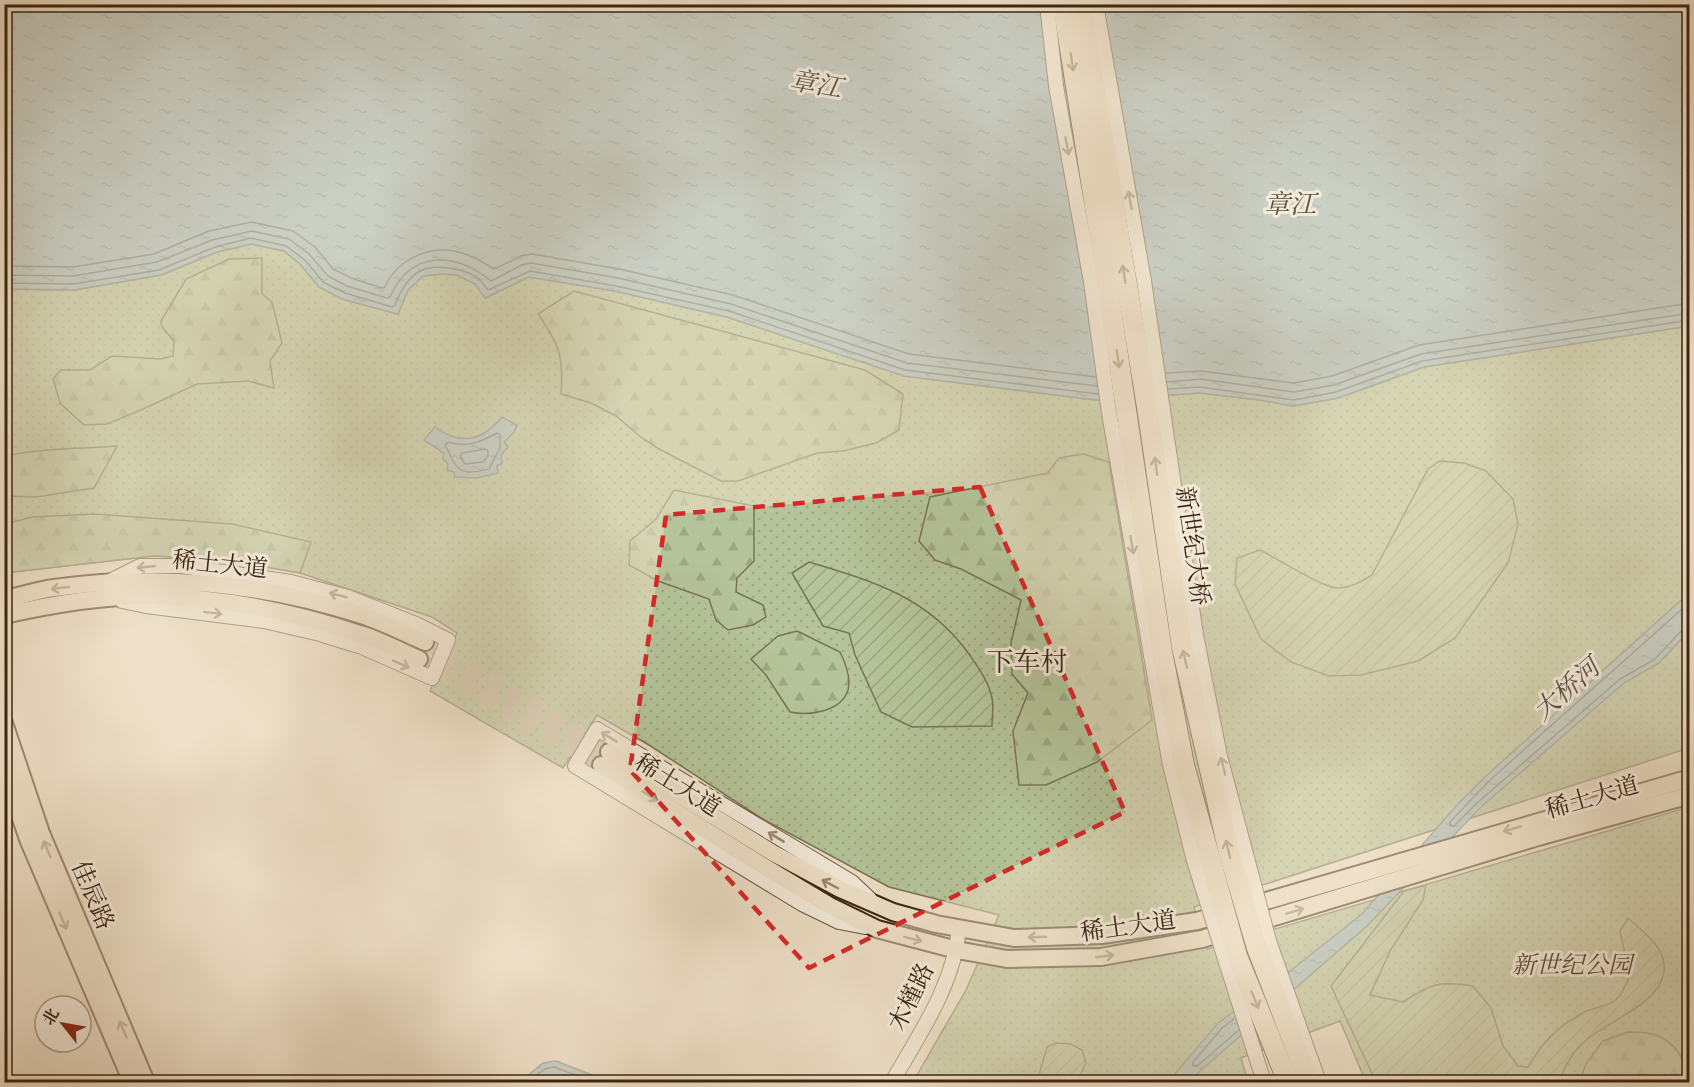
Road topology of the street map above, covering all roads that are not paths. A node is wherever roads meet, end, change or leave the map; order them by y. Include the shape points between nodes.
1 (1047, 4) edge
2 (1063, 4) edge
3 (1081, 4) edge
4 (1096, 4) edge
5 (103, 584) junction
6 (4, 599) edge
7 (114, 599) junction
8 (4, 615) edge
9 (424, 642) tunnel mouth
10 (419, 659) tunnel mouth
11 (4, 723) edge
12 (4, 768) edge
13 (1689, 778) edge
14 (1689, 795) edge
15 (876, 905) junction
16 (959, 928) junction
17 (876, 929) junction
18 (957, 950) junction
19 (132, 1083) edge
20 (146, 1083) edge
21 (892, 1083) edge
22 (1264, 1083) edge
23 (1288, 1083) edge
24 (1310, 1083) edge
25 (1319, 1083) edge

1 -> 22 street, bridge via 1056,86 1170,765 1194,861
2 -> 23 highway, 新世纪大桥, bridge via 1162,652 1184,765 1237,956
24 -> 3 highway, 新世纪大桥, bridge via 1257,948 1232,864 1182,647
25 -> 4 street, bridge via 1269,941 1220,756 1196,635 1144,281
5 -> 6 main road, 稀土大道 via 53,588
7 -> 5 street via 264,621 320,634 363,647 432,678 448,640 348,597 291,582 181,566 140,566
5 - 9 main road, 稀土大道 via 222,584 362,615
7 - 8 main road, 稀土大道 via 56,604
7 - 10 main road, 稀土大道 via 153,596 228,602 362,634
20 -> 11 main road, 佳辰路 via 41,833
12 -> 19 main road, 佳辰路 via 28,839
13 -> 16 main road, 稀土大道 via 1197,921 1102,935 1014,938
18 -> 14 main road, 稀土大道 via 1007,959 1101,957 1202,939
15 - 16 main road, 稀土大道
15 -> 17 main road, 稀土大道 via 773,853 605,758 784,878
15 -> 17 street via 852,882 597,729 575,766 802,904 839,922
16 - 18 street, 木槿路
17 -> 18 main road, 稀土大道
18 - 21 street, 木槿路 via 946,986

